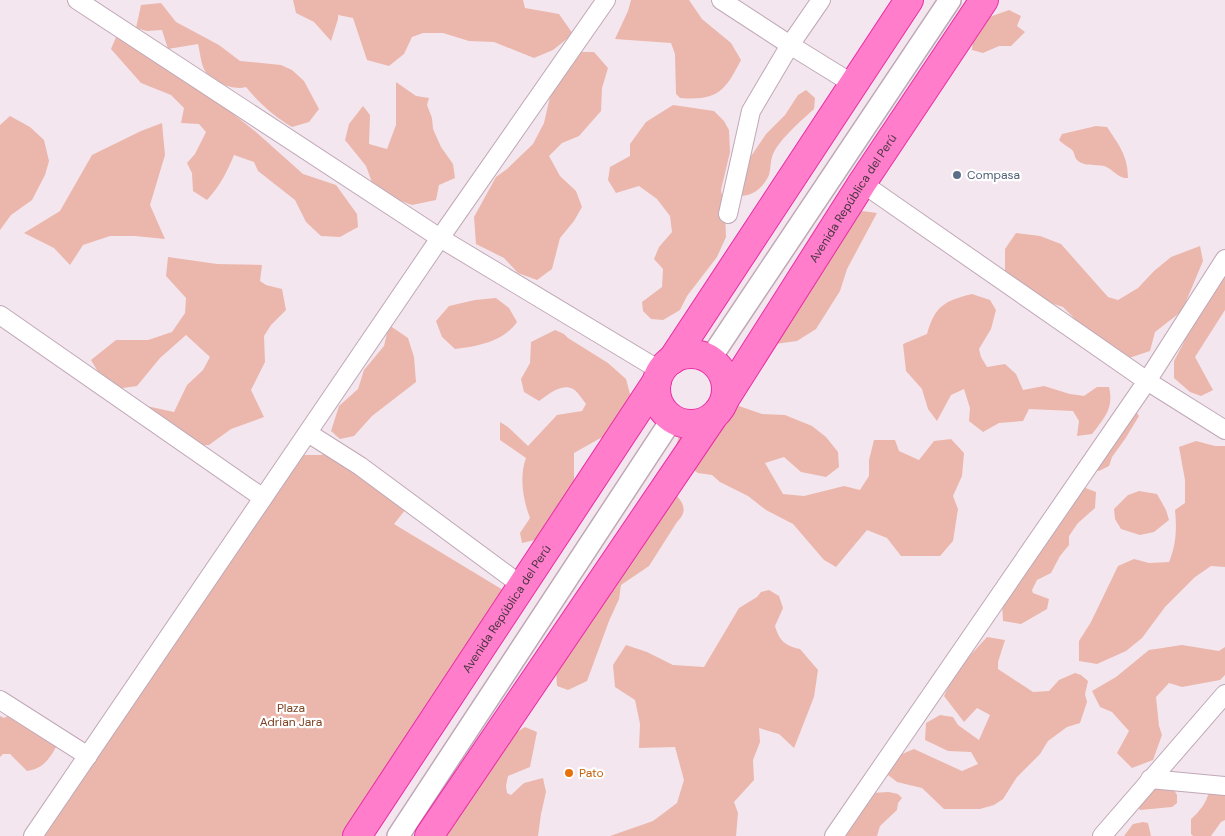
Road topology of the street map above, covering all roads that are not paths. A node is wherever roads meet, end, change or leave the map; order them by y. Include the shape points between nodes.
1 (78, 0) edge
2 (606, 0) edge
3 (722, 0) edge
4 (821, 0) edge
5 (909, 0) edge
6 (950, 0) edge
7 (984, 0) edge
8 (790, 46) junction
9 (853, 84) junction
10 (862, 182) junction
11 (728, 214) dead end
12 (440, 238) junction
13 (1225, 259) edge
14 (0, 315) edge
15 (710, 360) junction
16 (663, 371) junction
17 (1147, 381) junction
18 (719, 408) junction
19 (672, 419) junction
20 (1225, 430) edge
21 (308, 432) junction
22 (263, 498) junction
23 (521, 585) junction
24 (1225, 694) edge
25 (0, 700) edge
26 (88, 756) junction
27 (1150, 779) junction
28 (1225, 786) edge
29 (33, 836) edge
30 (357, 836) edge
31 (398, 836) edge
32 (430, 836) edge
33 (834, 836) edge
34 (1102, 836) edge

1 - 12 street
2 - 12 street
3 - 8 street
4 - 8 street
5 - 9 highway, Avenida República del Perú
6 - 15 street
7 - 10 highway, Avenida República del Perú
8 - 9 street
8 - 11 street via 751,111
9 - 16 highway, Avenida República del Perú
10 - 17 street
10 - 18 highway, Avenida República del Perú
12 - 16 street
12 - 21 street
13 - 17 street
14 - 22 street
15 - 16 highway via 695,354 683,355
15 - 18 highway via 717,365 727,386
16 - 19 highway via 656,392 658,403
16 - 23 highway, Avenida República del Perú
17 - 20 street
17 - 33 street
18 - 19 highway via 703,423 682,424
18 - 32 highway, Avenida República del Perú
19 - 31 street
21 - 22 street
21 - 23 street via 360,466
22 - 26 street
23 - 30 highway, Avenida República del Perú
24 - 27 street
25 - 26 street
26 - 29 street
27 - 28 street
27 - 34 street

